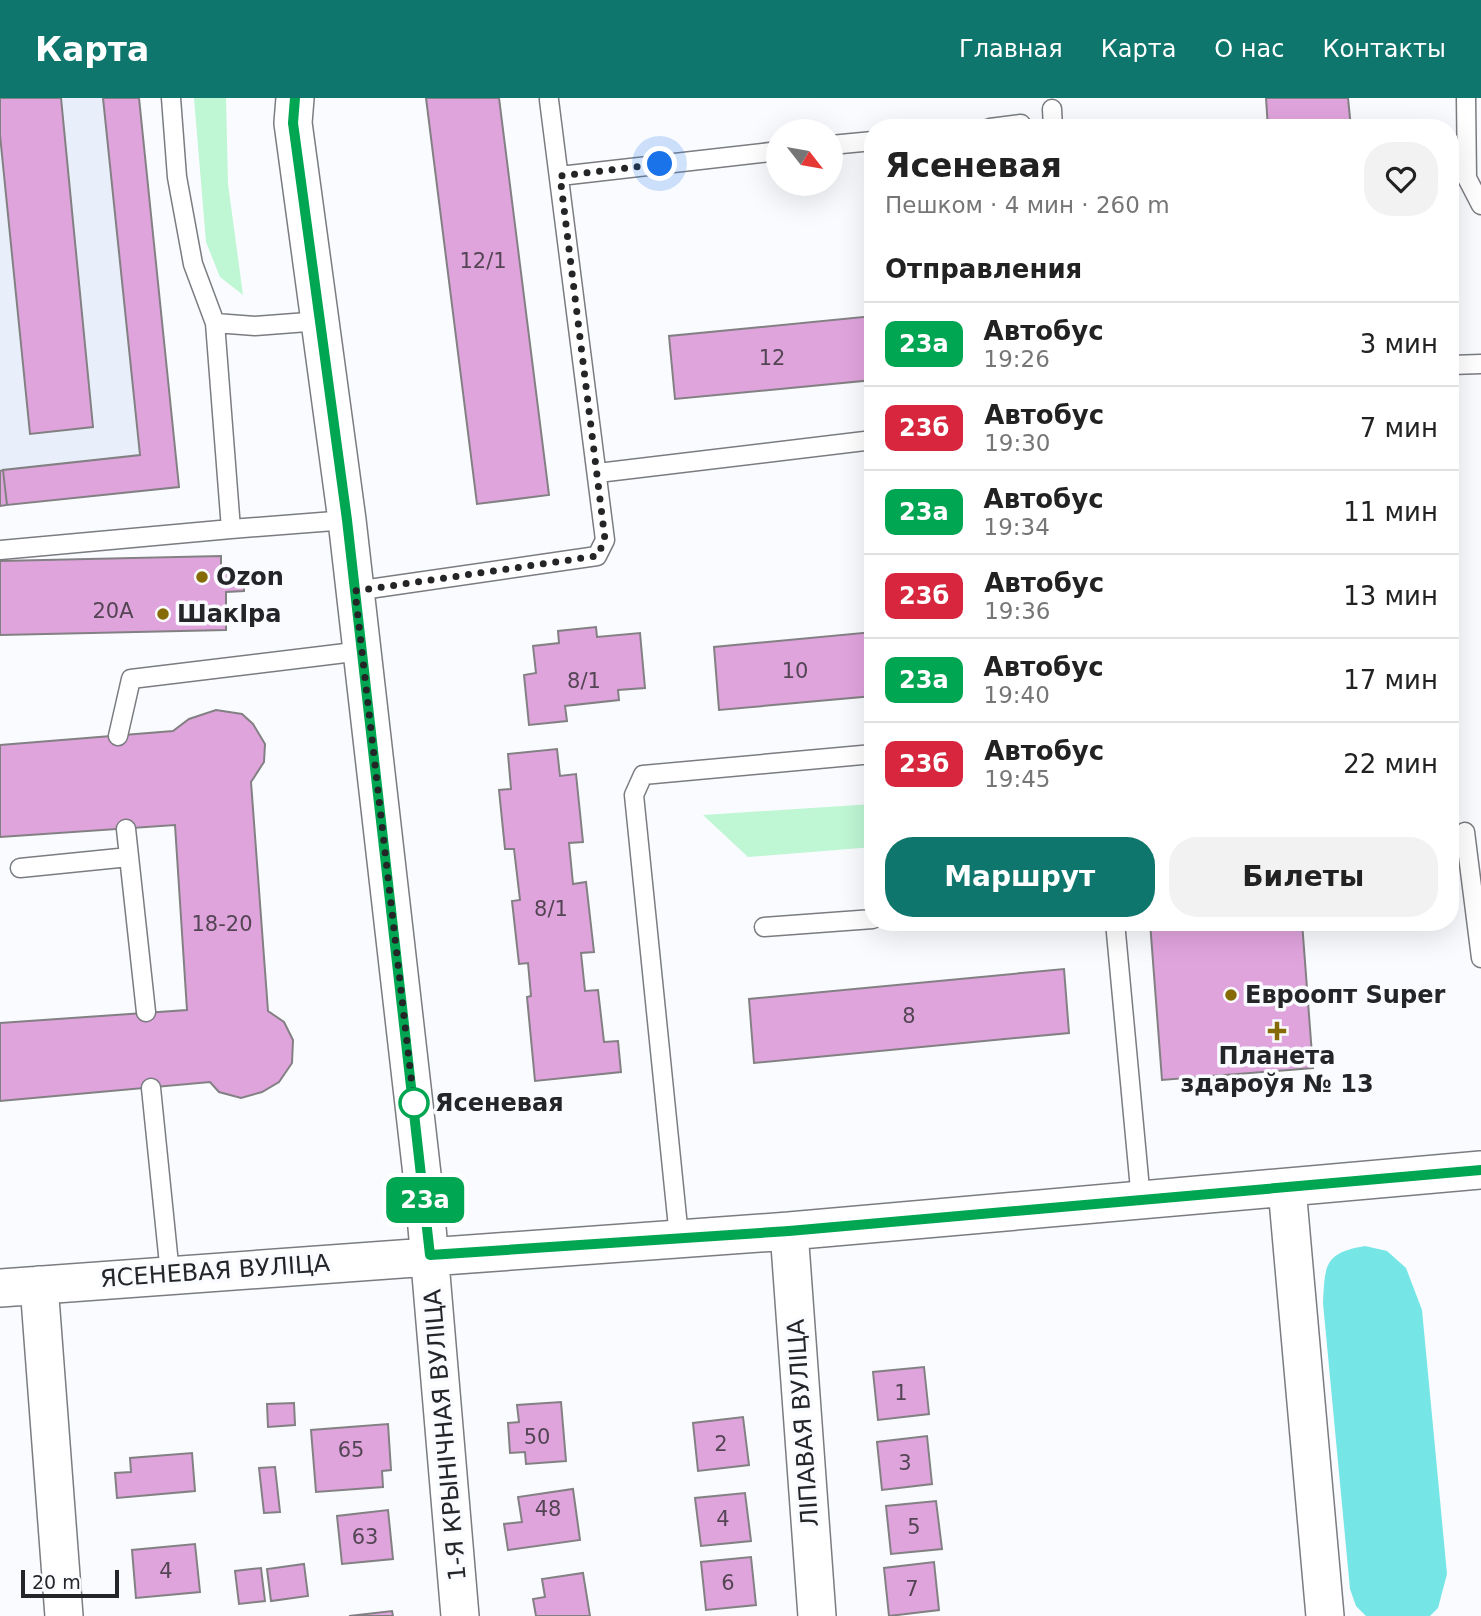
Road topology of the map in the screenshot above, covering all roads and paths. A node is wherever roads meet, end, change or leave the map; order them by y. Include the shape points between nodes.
1 (171, 98) edge
2 (295, 98) edge
3 (1466, 98) edge
4 (549, 100) edge
5 (1052, 108) dead end
6 (1053, 119) edge
7 (864, 142) edge
8 (844, 144) edge
9 (766, 152) edge
10 (560, 176) junction
11 (1481, 205) edge
12 (321, 321) junction
13 (215, 323) junction
14 (1481, 364) edge
15 (1459, 365) edge
16 (864, 441) edge
17 (598, 473) junction
18 (347, 520) junction
19 (231, 529) junction
20 (0, 550) edge
21 (355, 591) junction
22 (362, 651) junction
23 (118, 736) dead end
24 (864, 755) edge
25 (126, 829) dead end
26 (1465, 832) dead end
27 (129, 857) junction
28 (20, 868) dead end
29 (864, 920) edge
30 (764, 927) dead end
31 (1116, 931) edge
32 (1481, 958) edge
33 (146, 1012) dead end
34 (151, 1088) dead end
35 (1481, 1170) edge
36 (1287, 1188) junction
37 (1142, 1200) junction
38 (789, 1231) junction
39 (679, 1237) junction
40 (430, 1255) junction
41 (170, 1275) junction
42 (39, 1285) junction
43 (0, 1288) edge
44 (64, 1616) edge
45 (460, 1616) edge
46 (817, 1616) edge
47 (1325, 1616) edge

1 - 13 lane via 177,177 193,264
2 - 12 street via 293,123
3 - 11 lane via 1467,178
4 - 10 lane
5 - 6 lane
7 - 8 lane
9 - 10 lane
10 - 17 lane
12 - 13 lane via 255,326
12 - 18 street
13 - 19 lane
14 - 15 lane
16 - 17 lane
17 - 21 lane via 605,540 597,556
18 - 19 lane
18 - 21 street
19 - 20 lane
21 - 22 street
22 - 23 lane via 131,679
22 - 40 street
24 - 39 lane via 643,775 634,795
25 - 27 lane
26 - 32 lane
27 - 28 lane
27 - 33 lane
29 - 30 lane
31 - 37 lane
34 - 41 lane
35 - 36 street, ЯСЕНЕВАЯ ВУЛІЦА
36 - 37 street, ЯСЕНЕВАЯ ВУЛІЦА
36 - 47 street
37 - 38 street, ЯСЕНЕВАЯ ВУЛІЦА
38 - 39 street, ЯСЕНЕВАЯ ВУЛІЦА
38 - 46 street, ЛІПАВАЯ ВУЛІЦА
39 - 40 street, ЯСЕНЕВАЯ ВУЛІЦА
40 - 41 street, ЯСЕНЕВАЯ ВУЛІЦА
40 - 45 street, 1-Я КРЫНІЧНАЯ ВУЛІЦА
41 - 42 street, ЯСЕНЕВАЯ ВУЛІЦА
42 - 43 street, ЯСЕНЕВАЯ ВУЛІЦА
42 - 44 street

